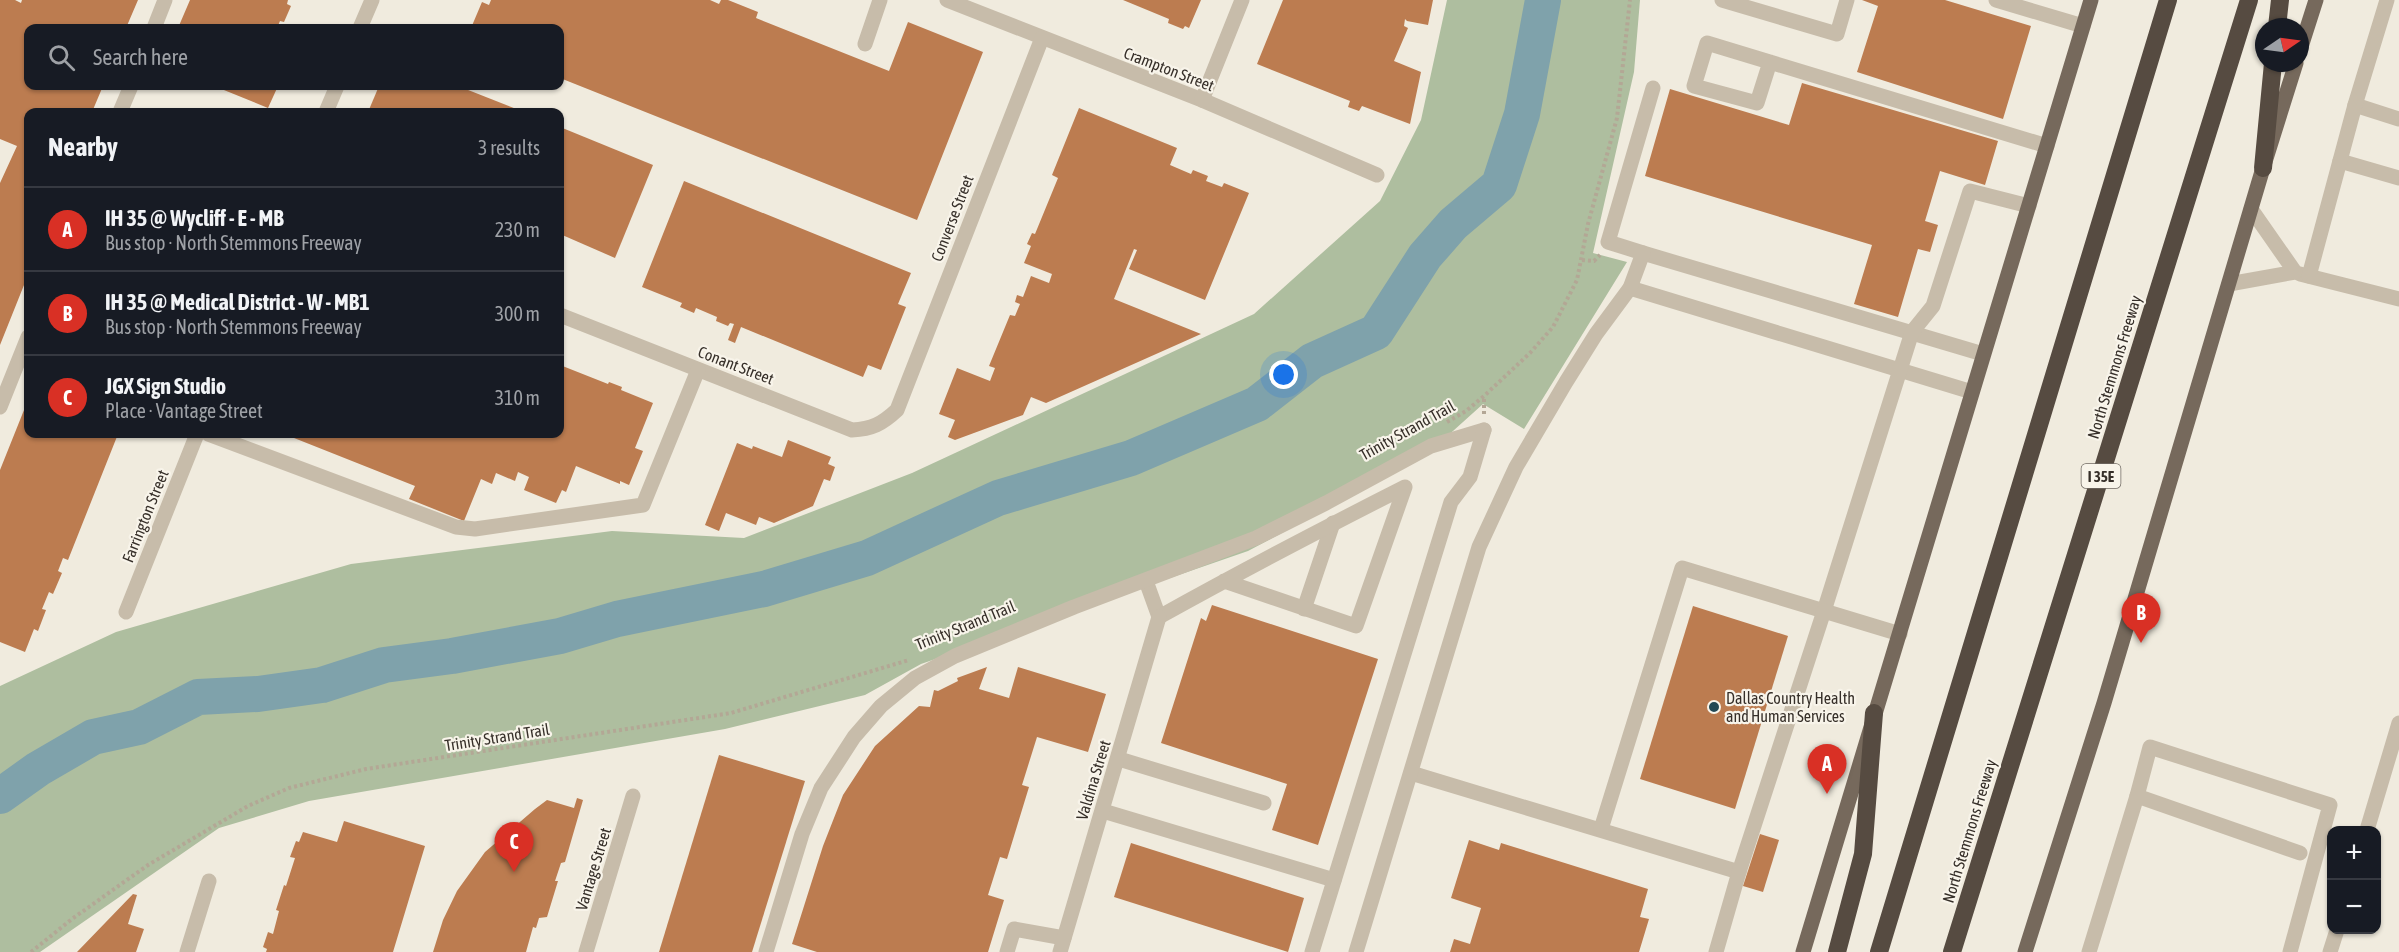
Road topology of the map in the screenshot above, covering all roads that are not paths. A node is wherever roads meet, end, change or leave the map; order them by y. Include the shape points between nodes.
1 (165, 0) edge
2 (372, 0) edge
3 (880, 0) edge
4 (947, 0) edge
5 (1242, 0) edge
6 (1722, 0) edge
7 (1847, 0) edge
8 (1996, 0) edge
9 (2091, 0) edge
10 (2168, 0) edge
11 (2249, 0) edge
12 (2280, 0) edge
13 (2316, 0) edge
14 (2387, 0) edge
15 (2278, 18) edge
16 (2309, 22) edge
17 (156, 24) edge
18 (362, 24) edge
19 (2083, 26) junction
20 (1042, 38) junction
21 (865, 44) dead end
22 (1770, 62) junction
23 (2272, 72) edge
24 (2293, 72) edge
25 (1653, 88) dead end
26 (129, 90) edge
27 (335, 90) edge
28 (1202, 100) junction
29 (2355, 105) junction
30 (122, 108) edge
31 (328, 108) edge
32 (2399, 119) edge
33 (2047, 146) junction
34 (2340, 161) junction
35 (2263, 168) junction
36 (1377, 175) dead end
37 (2399, 178) edge
38 (2029, 206) junction
39 (2251, 209) junction
40 (1643, 253) junction
41 (2302, 274) junction
42 (2229, 284) junction
43 (1630, 288) junction
44 (2399, 299) edge
45 (564, 317) edge
46 (1912, 332) junction
47 (24, 347) edge
48 (1983, 354) junction
49 (698, 370) junction
50 (1901, 370) junction
51 (1972, 392) junction
52 (0, 407) edge
53 (897, 410) joint
54 (195, 438) edge
55 (219, 438) edge
56 (1333, 523) junction
57 (1146, 580) junction
58 (1224, 581) junction
59 (1304, 609) junction
60 (1824, 611) junction
61 (126, 612) dead end
62 (1159, 617) junction
63 (1900, 634) junction
64 (1874, 713) junction
65 (2399, 723) edge
66 (1119, 759) junction
67 (1411, 773) junction
68 (633, 796) dead end
69 (2137, 796) junction
70 (1264, 803) dead end
71 (1103, 811) junction
72 (2368, 826) edge
73 (1601, 829) junction
74 (2300, 853) dead end
75 (1739, 872) junction
76 (1334, 880) junction
77 (209, 881) dead end
78 (2336, 934) edge
79 (1062, 945) edge
80 (187, 952) edge
81 (586, 952) edge
82 (766, 952) edge
83 (1007, 952) edge
84 (1312, 952) edge
85 (1356, 952) edge
86 (1716, 952) edge
87 (1803, 952) edge
88 (1837, 952) edge
89 (1879, 952) edge
90 (1952, 952) edge
91 (2025, 952) edge
92 (2089, 952) edge
93 (2290, 952) edge
94 (2330, 952) edge

1 - 17 street
2 - 18 street
3 - 21 street
4 - 20 street, Crampton Street
5 - 28 street
6 - 7 street via 1837,34
8 - 19 street
9 - 19 main road
10 - 89 highway
11 - 90 highway, North Stemmons Freeway / I 35E
12 - 15 highway
13 - 16 main road
14 - 29 street
19 - 33 main road
20 - 28 street, Crampton Street
20 - 53 street, Converse Street
22 - 22 street via 1707,43 1694,86 1757,103
22 - 33 street
23 - 35 highway
24 - 35 main road
25 - 40 street via 1608,242
26 - 30 street
27 - 31 street
28 - 36 street, Crampton Street
29 - 32 street
29 - 34 street
33 - 38 main road
34 - 37 street
34 - 41 street
35 - 39 main road
38 - 46 street via 1970,191 1933,306
38 - 48 main road
39 - 41 street
39 - 42 main road
40 - 43 street
40 - 46 street
41 - 42 street
41 - 44 street
42 - 91 main road
43 - 50 street
43 - 67 street via 1566,382 1493,512
45 - 49 street, Conant Street
46 - 48 street
46 - 50 street
47 - 52 street
48 - 51 main road
49 - 53 street, Conant Street via 852,430 883,423
49 - 55 street via 643,505 475,529 456,527
50 - 51 street
50 - 60 street
51 - 63 main road
54 - 61 street, Farrington Street
56 - 58 street
56 - 59 street
56 - 59 street via 1405,487 1356,626
57 - 62 street
57 - 76 street via 1256,538 1431,446 1484,430 1470,477 1451,502
57 - 82 street via 956,656 915,678 881,706 854,737 822,788 802,834
58 - 59 street
58 - 62 street
60 - 63 street
60 - 73 street via 1682,568
60 - 75 street
62 - 66 street, Valdina Street
63 - 64 main road
64 - 87 main road
64 - 88 highway via 1863,854
65 - 72 street
66 - 70 street
66 - 71 street, Valdina Street
67 - 73 street
67 - 85 street
68 - 81 street, Vantage Street
69 - 74 street
69 - 92 street
69 - 93 street via 2150,747 2330,805
71 - 76 street
71 - 79 street, Valdina Street
73 - 75 street
75 - 86 street
76 - 84 street
77 - 80 street
78 - 94 street
79 - 83 street via 1014,929

